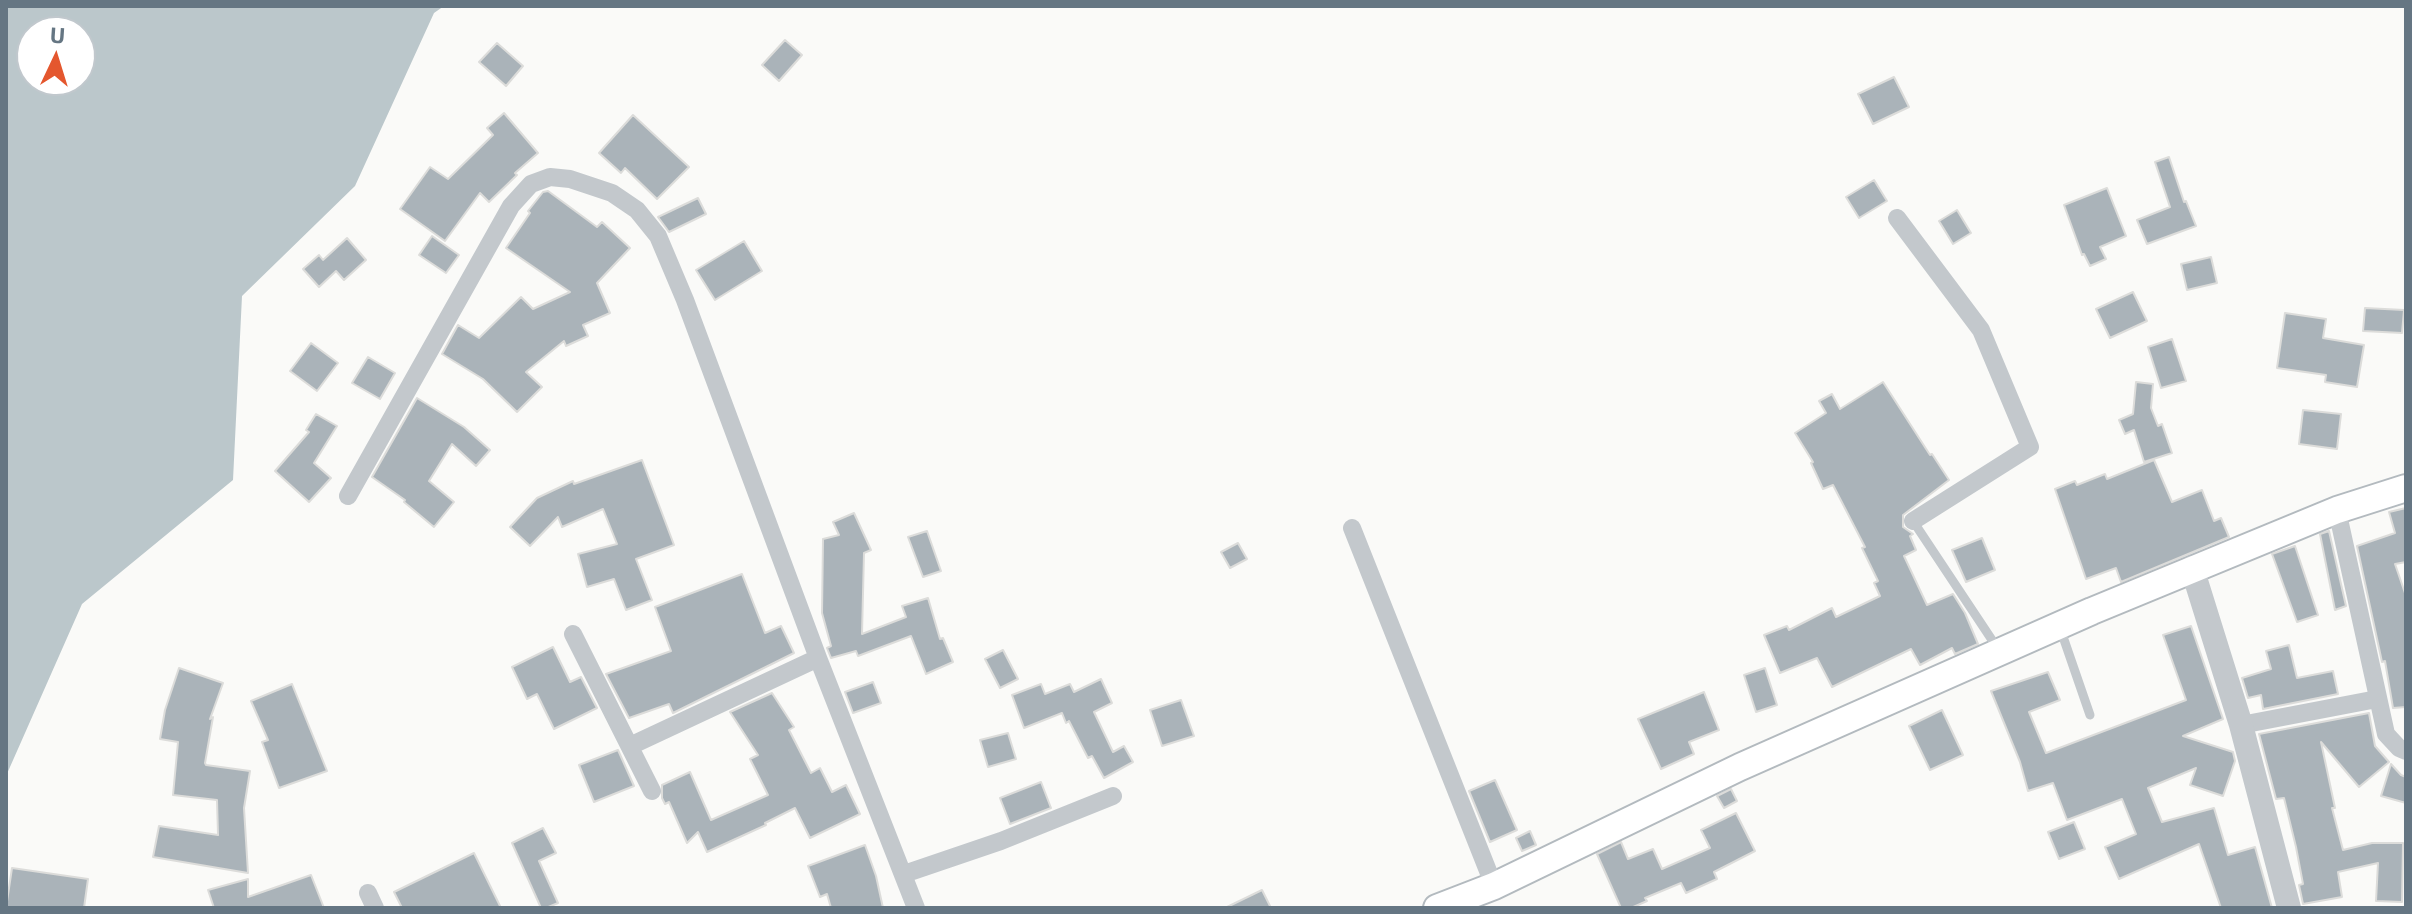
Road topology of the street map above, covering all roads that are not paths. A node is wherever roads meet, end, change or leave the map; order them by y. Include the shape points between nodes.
1 (1897, 218) dead end
2 (2406, 488) edge
3 (348, 496) dead end
4 (2337, 510) junction
5 (1913, 521) joint
6 (1352, 528) dead end
7 (2192, 568) junction
8 (2059, 626) junction
9 (573, 634) dead end
10 (2000, 652) junction
11 (818, 658) junction
12 (2377, 699) junction
13 (2090, 715) dead end
14 (2241, 725) junction
15 (630, 746) junction
16 (2406, 751) edge
17 (652, 791) dead end
18 (1113, 796) dead end
19 (904, 874) junction
20 (1494, 886) junction
21 (916, 908) edge
22 (1437, 908) edge
23 (2289, 908) edge

1 - 5 street via 1981,330 2030,447
2 - 4 main road
3 - 11 street via 511,206 531,184 550,177 583,182 637,210 658,236
4 - 7 main road
4 - 12 street
5 - 10 lane
6 - 20 street
7 - 8 main road
7 - 14 street
8 - 10 main road
8 - 13 lane
9 - 15 street
10 - 20 main road via 1753,761
11 - 15 street
11 - 19 street
12 - 14 street
12 - 16 street via 2386,734
14 - 23 street
15 - 17 street
18 - 19 street
19 - 21 street
20 - 22 main road

